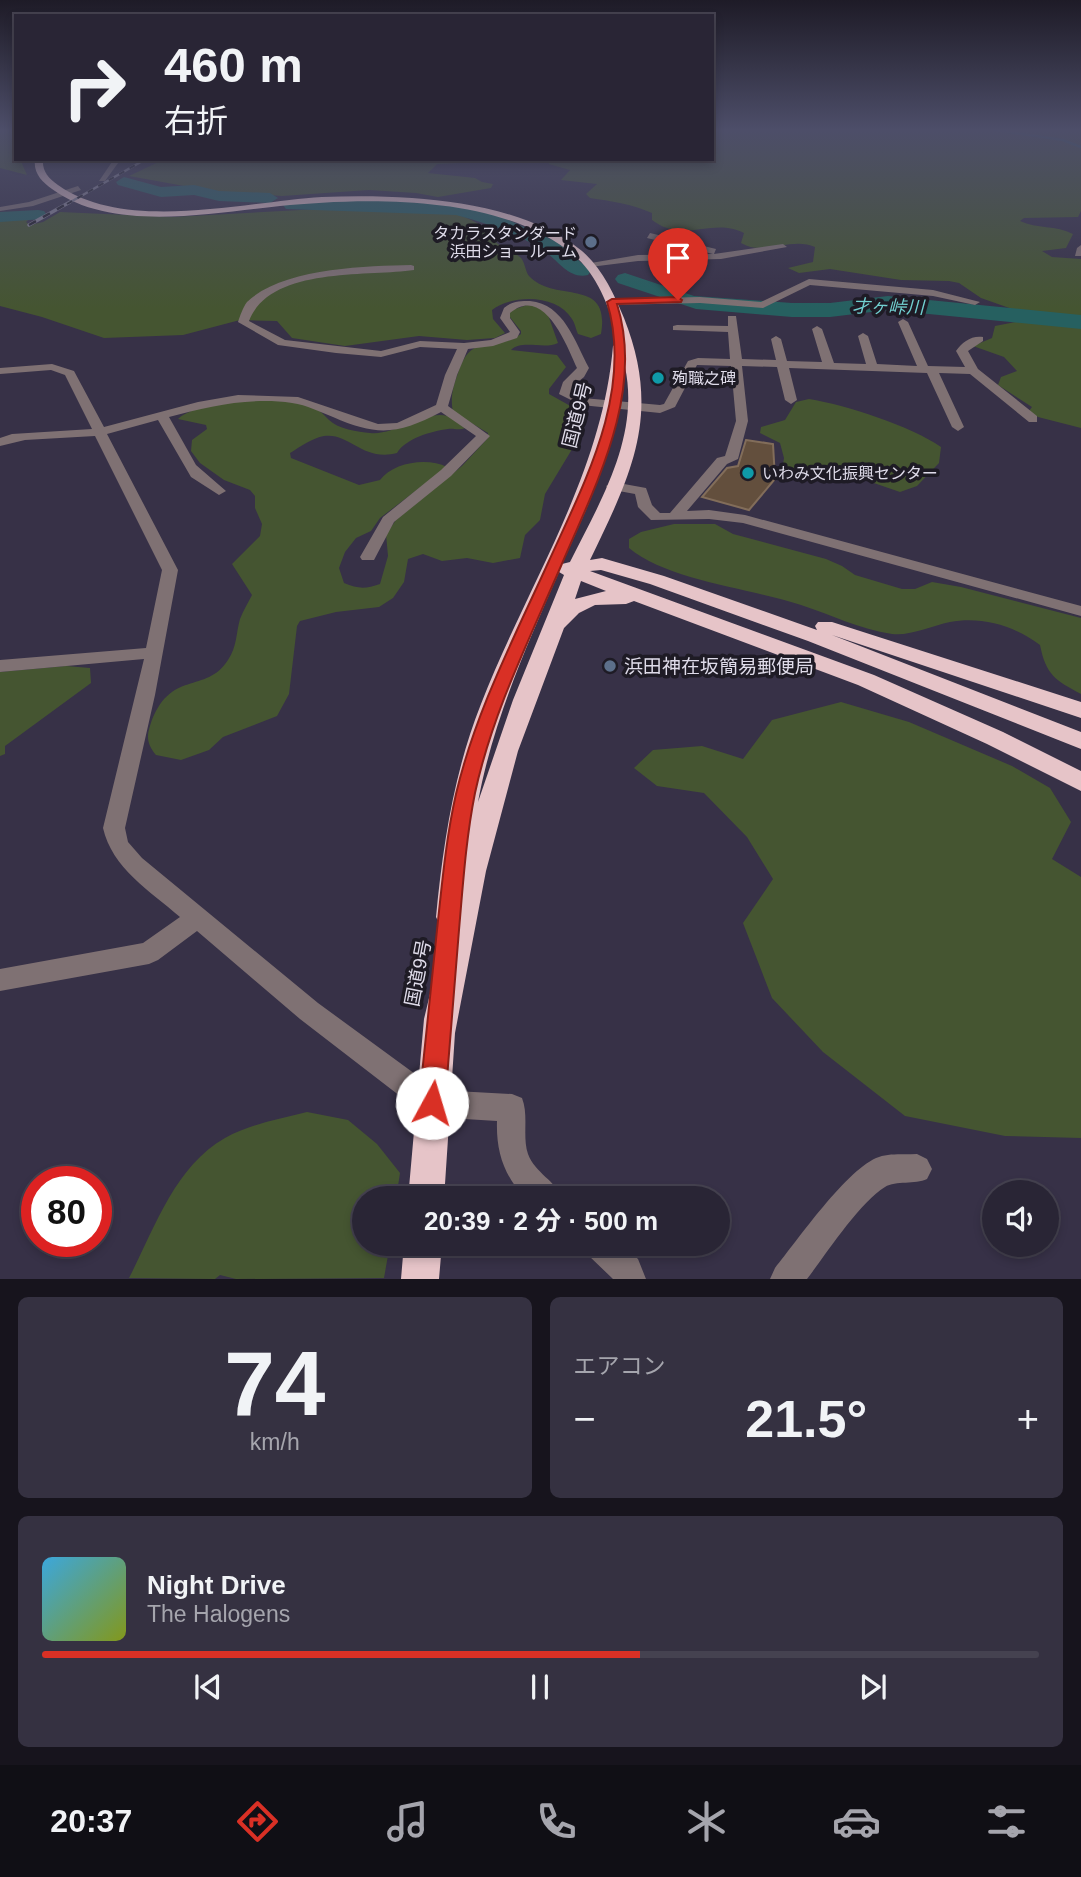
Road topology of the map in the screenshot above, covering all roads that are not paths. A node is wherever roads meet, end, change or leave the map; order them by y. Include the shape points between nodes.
1 (57, 190) edge
2 (78, 190) edge
3 (82, 190) edge
4 (62, 195) junction
5 (233, 207) junction
6 (0, 209) edge
7 (650, 236) dead end
8 (783, 247) dead end
9 (730, 255) junction
10 (590, 264) junction
11 (412, 275) dead end
12 (612, 302) junction
13 (975, 302) dead end
14 (904, 323) dead end
15 (677, 328) dead end
16 (817, 329) dead end
17 (620, 330) junction
18 (863, 336) dead end
19 (776, 339) dead end
20 (979, 339) dead end
21 (464, 346) junction
22 (737, 363) junction
23 (783, 365) junction
24 (829, 366) junction
25 (873, 368) junction
26 (927, 369) junction
27 (0, 371) edge
28 (973, 371) junction
29 (791, 400) dead end
30 (614, 405) junction
31 (442, 407) junction
32 (636, 408) junction
33 (160, 416) junction
34 (1033, 419) dead end
35 (958, 427) dead end
36 (99, 432) junction
37 (0, 442) edge
38 (614, 486) junction
39 (219, 491) dead end
40 (674, 517) junction
41 (597, 528) junction
42 (368, 557) dead end
43 (567, 562) junction
44 (630, 571) junction
45 (657, 580) junction
46 (1081, 611) edge
47 (698, 619) junction
48 (553, 631) junction
49 (152, 653) junction
50 (0, 666) edge
51 (1081, 710) edge
52 (1011, 712) junction
53 (1081, 741) edge
54 (1081, 782) edge
55 (198, 917) junction
56 (0, 980) edge
57 (439, 1033) junction
58 (432, 1103) junction
59 (917, 1169) dead end
60 (427, 1186) edge
61 (534, 1186) edge
62 (422, 1256) edge
63 (612, 1256) edge
64 (420, 1279) edge
65 (630, 1279) edge
66 (786, 1279) edge

1 - 4 highway, 国道9号
2 - 4 street
3 - 5 highway, 国道9号 via 113,204 144,208
4 - 5 highway, 国道9号 via 77,203 134,212
4 - 6 street
5 - 10 highway, 国道9号 via 354,199 458,207 500,215 536,229
7 - 9 street
8 - 9 street
9 - 10 street
10 - 12 highway, 国道9号
11 - 21 street via 365,269 278,287 250,306 243,322 282,344 324,349 381,354 420,344
12 - 13 street via 700,299 763,305 809,282 933,293
12 - 17 highway, 国道9号
14 - 26 street
15 - 22 street via 733,324
16 - 24 street
17 - 30 highway, 国道9号
17 - 32 highway, 国道9号 via 634,374
18 - 25 street
19 - 23 street
20 - 28 street via 962,351
21 - 30 street via 513,336 505,312 513,305 538,304 556,316 583,368 565,394
21 - 31 street
22 - 23 street
22 - 32 street via 692,363 670,407
22 - 40 street via 742,421 731,459 722,461
23 - 24 street
23 - 29 street
24 - 25 street
25 - 26 street
26 - 28 street
26 - 35 street
27 - 36 street via 52,367 70,373
28 - 34 street
30 - 32 street
30 - 43 highway, 国道9号
31 - 33 street via 390,428 372,427 308,402 276,398 207,403
31 - 42 street via 484,436 388,520
32 - 38 highway, 国道9号
33 - 36 street
33 - 39 street via 173,426 177,443 196,474
36 - 37 street via 27,435
36 - 49 street via 170,570
38 - 40 street via 640,491 645,508 656,517
38 - 41 highway, 国道9号
40 - 46 street via 719,513 745,519
41 - 43 highway, 国道9号
41 - 44 highway via 603,553
43 - 44 highway
43 - 47 highway
43 - 48 highway, 国道9号
43 - 52 highway
43 - 57 highway, 国道9号 via 534,606 491,706 466,792 456,847
44 - 45 highway
45 - 51 highway via 898,649
45 - 52 highway
47 - 48 highway via 632,599 598,597 568,611
47 - 54 highway via 902,695
48 - 57 highway, 国道9号 via 491,795
49 - 50 street
49 - 55 street via 114,828 118,845 134,864
52 - 53 highway
55 - 56 street via 149,953
55 - 58 street via 309,1011
57 - 58 highway, 国道9号
58 - 60 highway, 国道9号
58 - 61 street via 512,1108 512,1152 522,1175
59 - 66 street via 882,1170 860,1188
62 - 64 highway
63 - 65 street

